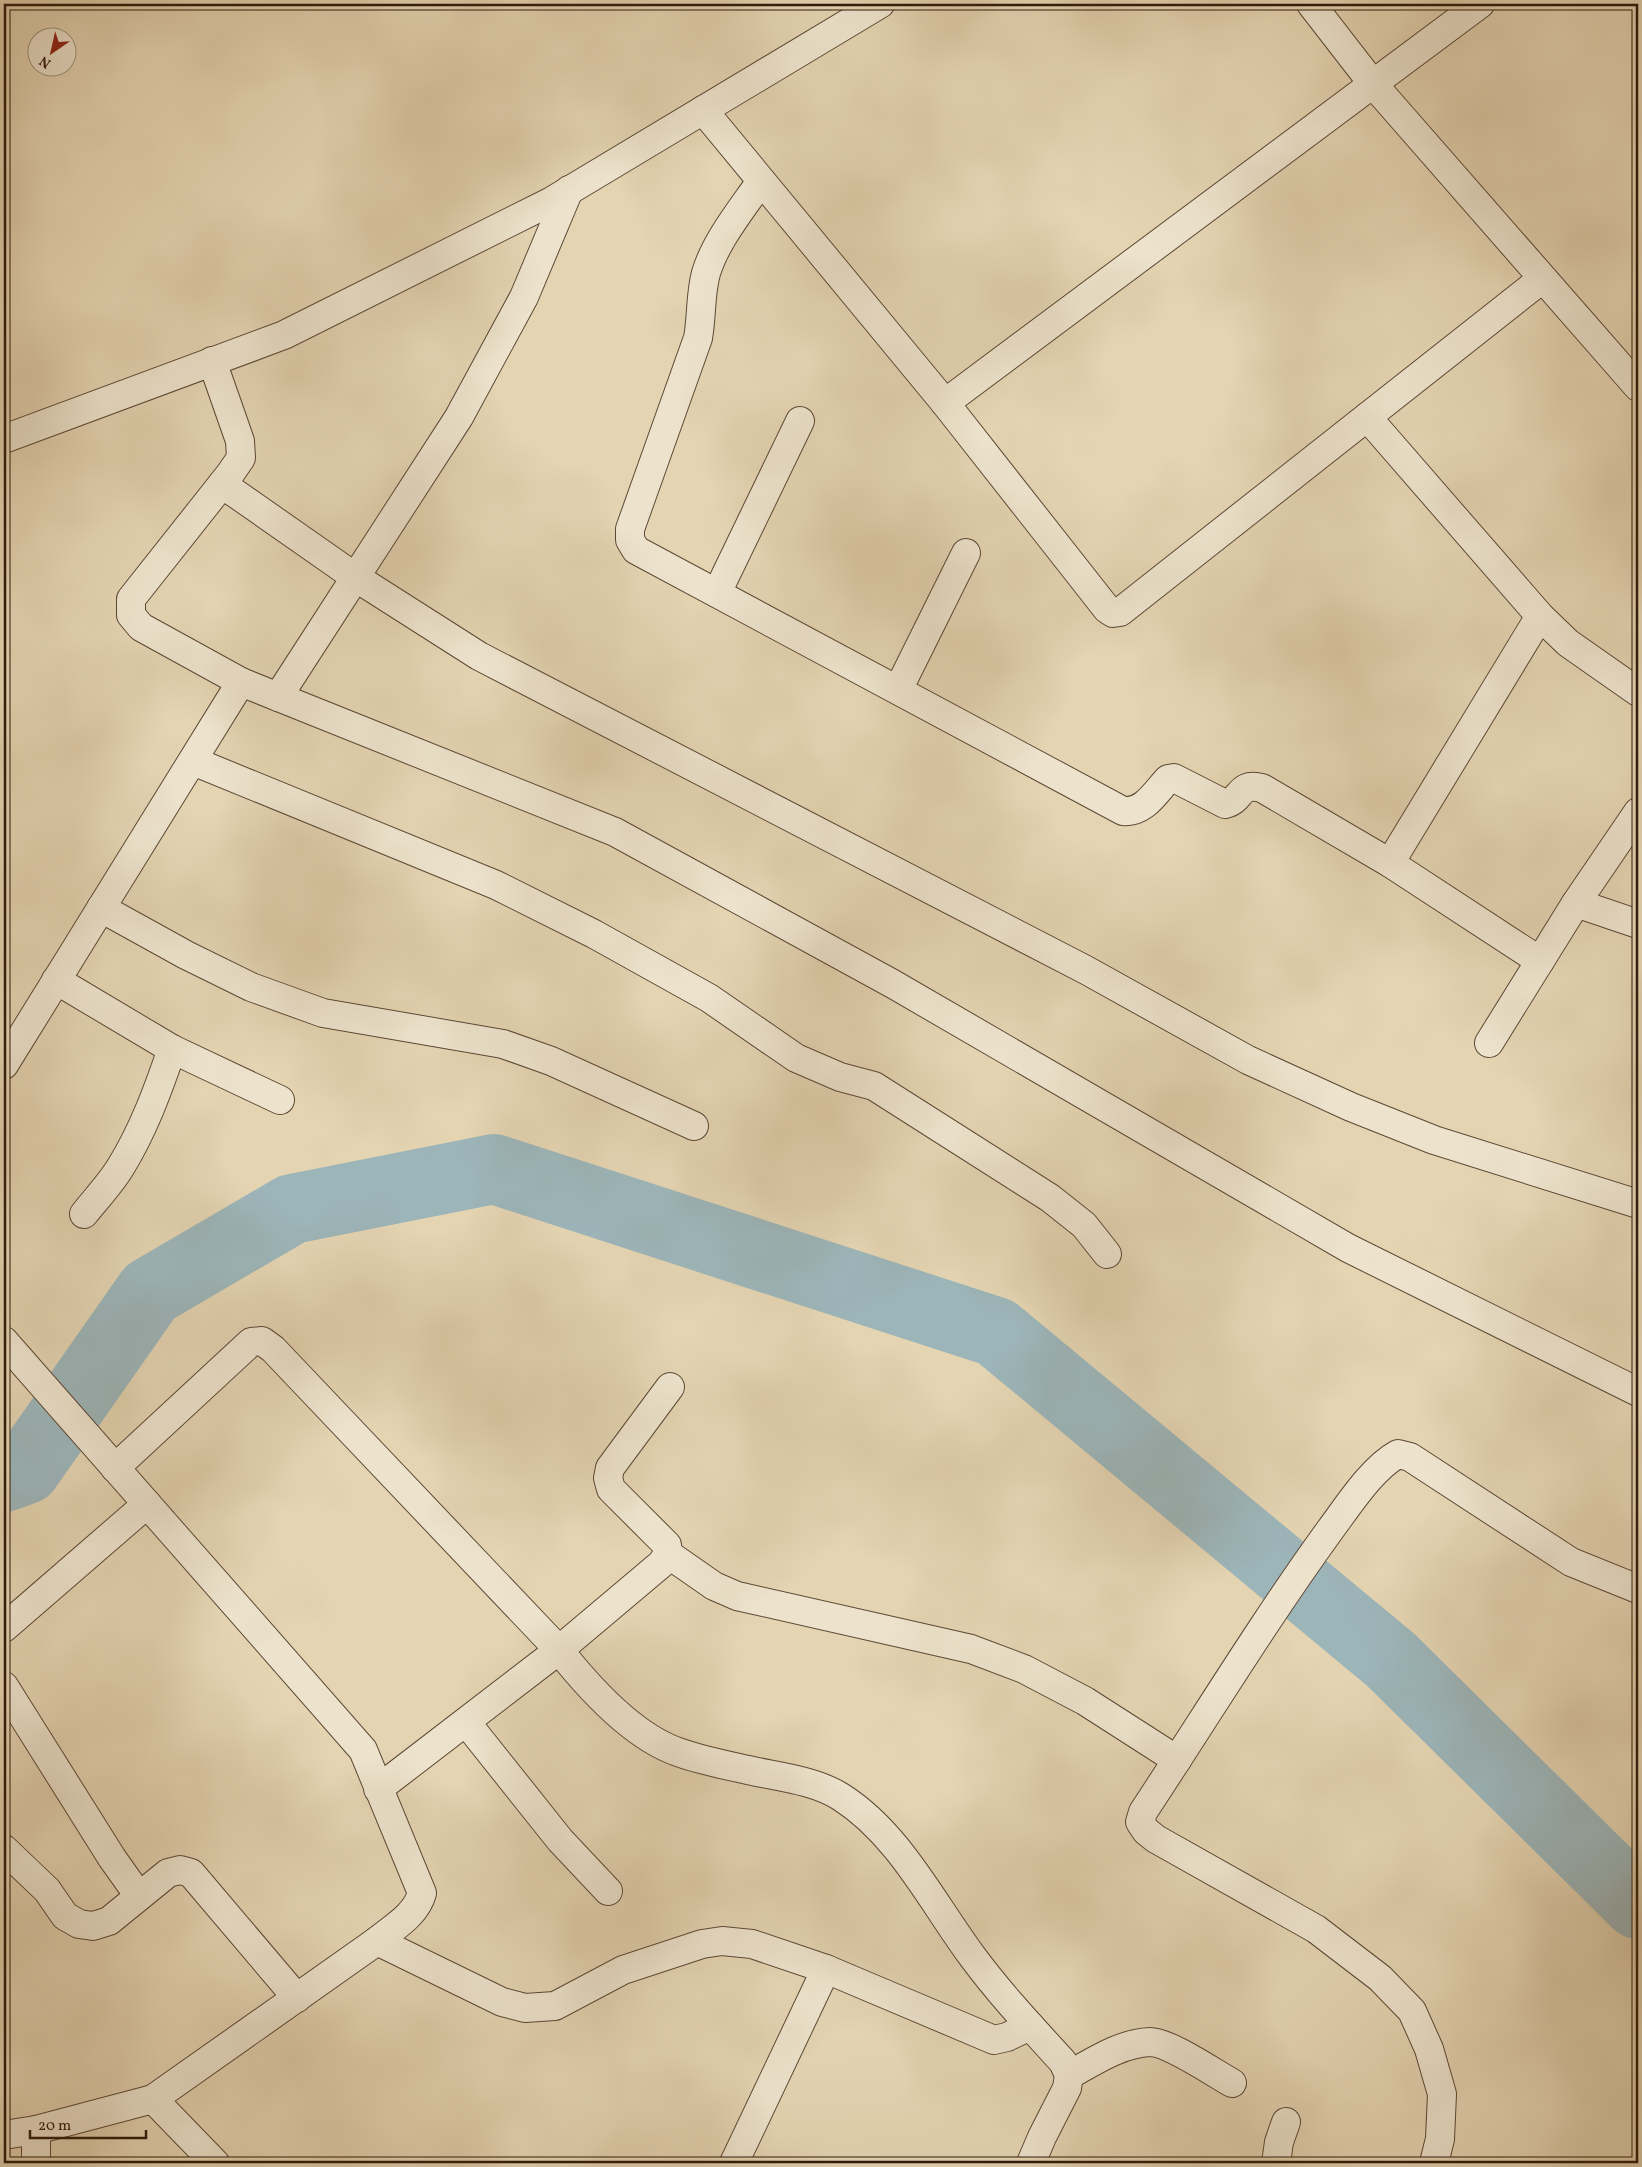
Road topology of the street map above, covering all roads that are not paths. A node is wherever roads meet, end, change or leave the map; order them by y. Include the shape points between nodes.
1 (880, 4) edge
2 (1311, 4) edge
3 (1480, 4) edge
4 (1373, 84) junction
5 (703, 110) junction
6 (761, 181) junction
7 (569, 190) junction
8 (1542, 279) junction
9 (212, 361) junction
10 (1638, 388) edge
11 (945, 403) junction
12 (1367, 417) junction
13 (800, 422) dead end
14 (4, 439) edge
15 (222, 484) junction
16 (966, 553) dead end
17 (355, 577) junction
18 (717, 593) junction
19 (1540, 616) junction
20 (241, 682) junction
21 (898, 690) junction
22 (1638, 692) edge
23 (278, 697) junction
24 (193, 761) junction
25 (1638, 812) edge
26 (1390, 863) junction
27 (1576, 903) junction
28 (101, 908) junction
29 (1638, 924) edge
30 (1540, 961) junction
31 (56, 980) junction
32 (1489, 1043) dead end
33 (172, 1049) junction
34 (6, 1054) edge
35 (280, 1100) dead end
36 (694, 1126) dead end
37 (1638, 1204) edge
38 (84, 1214) dead end
39 (1107, 1254) dead end
40 (4, 1341) edge
41 (670, 1386) dead end
42 (1638, 1392) edge
43 (115, 1468) junction
44 (146, 1504) junction
45 (668, 1554) junction
46 (1638, 1589) edge
47 (4, 1628) edge
48 (560, 1650) junction
49 (4, 1686) edge
50 (466, 1722) junction
51 (1177, 1760) junction
52 (378, 1789) junction
53 (4, 1849) edge
54 (608, 1891) dead end
55 (139, 1896) junction
56 (378, 1942) junction
57 (826, 1969) junction
58 (297, 1998) junction
59 (1030, 2026) junction
60 (1069, 2075) junction
61 (1232, 2083) dead end
62 (153, 2099) junction
63 (1286, 2122) dead end
64 (36, 2130) junction
65 (4, 2135) edge
66 (36, 2163) edge
67 (215, 2163) edge
68 (734, 2163) edge
69 (1031, 2163) edge
70 (1276, 2163) edge
71 (1434, 2163) edge

1 - 5 street
2 - 4 street
3 - 4 street
4 - 8 street
4 - 11 street
5 - 6 street
5 - 7 street
6 - 11 street
6 - 18 street via 717,247 707,271 701,296 698,338 630,529 630,540 636,550
7 - 9 street via 284,335
7 - 17 street via 524,297 459,417
8 - 10 street
8 - 12 street
9 - 14 street
9 - 15 street via 240,441 241,458
11 - 12 street via 1113,613 1120,612
12 - 19 street
13 - 18 street
15 - 17 street
15 - 20 street via 131,599 132,615 141,627
16 - 21 street
17 - 23 street
17 - 37 street via 479,656 1069,961 1248,1060 1434,1140
18 - 21 street
19 - 22 street via 1568,643
19 - 26 street
20 - 23 street
20 - 24 street
21 - 26 street via 1123,811 1141,809 1168,779 1174,778 1225,804 1231,803 1242,789 1252,785
23 - 42 street via 615,832 902,989 1348,1248
24 - 28 street
24 - 39 street via 496,885 594,934 709,998 796,1058 831,1074 874,1086 1050,1198 1084,1225
25 - 27 street
26 - 30 street
27 - 29 street
27 - 30 street
28 - 31 street
28 - 36 street via 251,987 323,1013 503,1044 552,1061
30 - 32 street
31 - 33 street
31 - 34 street
33 - 35 street
33 - 38 street via 153,1104 136,1140 119,1170
40 - 43 street
41 - 45 street via 610,1468 608,1478 611,1489 667,1545
43 - 44 street
43 - 48 street via 251,1342 262,1341
44 - 47 street
44 - 52 street via 363,1750
45 - 48 street via 661,1564
45 - 51 street via 714,1586 738,1596 971,1649 1024,1669 1085,1701
46 - 51 street via 1571,1562 1410,1457 1398,1454 1388,1459 1350,1503 1311,1556
48 - 50 street
48 - 59 street via 610,1706 642,1732 677,1752 822,1787 871,1819 894,1845 972,1957
49 - 55 street
50 - 52 street
50 - 54 street via 560,1840
51 - 71 street via 1142,1812 1140,1822 1156,1839 1316,1928 1380,1978 1412,2011 1430,2049 1442,2094 1440,2139
52 - 56 street via 422,1893 411,1914
53 - 55 street via 47,1890 65,1916 79,1924 93,1926 109,1921
55 - 58 street via 168,1873 180,1870 191,1873
56 - 57 street via 502,2002 525,2008 555,2006 622,1970 702,1944 722,1941 752,1944
56 - 58 street
57 - 59 street via 994,2040 1007,2038
57 - 68 street
58 - 62 street
59 - 60 street via 1062,2062
60 - 61 street via 1131,2045 1151,2042 1164,2044
60 - 69 street via 1067,2088
62 - 64 street
62 - 67 street
63 - 70 street
64 - 65 street
64 - 66 street

